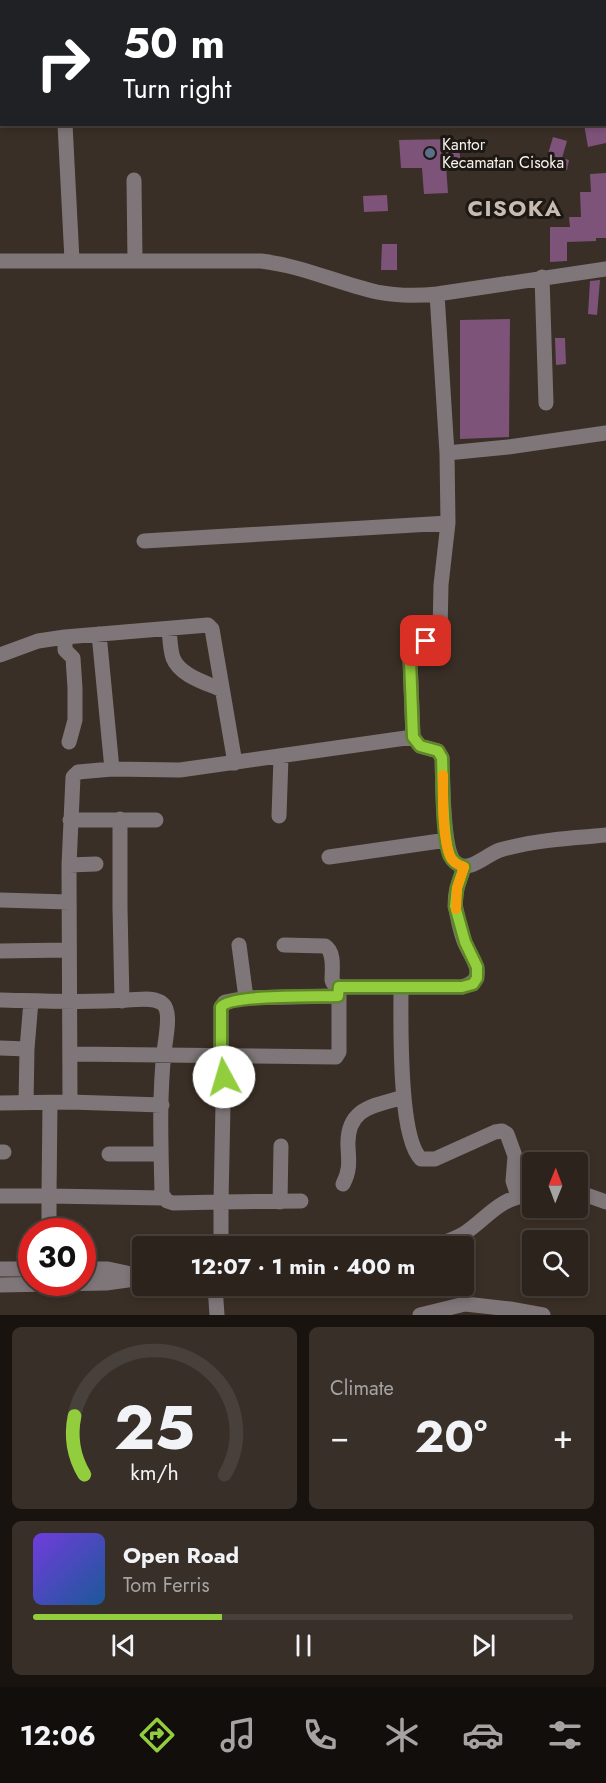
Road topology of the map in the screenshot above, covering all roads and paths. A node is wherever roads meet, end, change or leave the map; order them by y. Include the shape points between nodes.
1 (65, 126) edge
2 (134, 180) dead end
3 (72, 260) junction
4 (135, 260) junction
5 (0, 261) edge
6 (606, 269) edge
7 (542, 278) junction
8 (437, 294) junction
9 (546, 403) dead end
10 (606, 433) edge
11 (447, 453) junction
12 (448, 523) junction
13 (144, 542) dead end
14 (169, 628) junction
15 (99, 634) junction
16 (64, 637) junction
17 (0, 655) edge
18 (222, 690) junction
19 (413, 737) junction
20 (69, 742) dead end
21 (281, 757) junction
22 (235, 763) junction
23 (112, 769) junction
24 (279, 816) dead end
25 (120, 819) junction
26 (70, 820) junction
27 (156, 820) dead end
28 (606, 835) edge
29 (447, 840) junction
30 (329, 857) dead end
31 (96, 864) dead end
32 (69, 865) junction
33 (464, 867) junction
34 (0, 900) edge
35 (69, 902) junction
36 (239, 945) dead end
37 (284, 945) dead end
38 (68, 950) junction
39 (0, 951) edge
40 (401, 988) junction
41 (339, 992) junction
42 (246, 998) junction
43 (0, 1000) edge
44 (122, 1000) junction
45 (31, 1001) junction
46 (70, 1003) junction
47 (0, 1048) edge
48 (27, 1048) junction
49 (70, 1054) junction
50 (164, 1055) junction
51 (223, 1056) junction
52 (404, 1097) junction
53 (70, 1102) junction
54 (0, 1103) edge
55 (26, 1103) junction
56 (50, 1103) junction
57 (162, 1105) junction
58 (281, 1146) dead end
59 (109, 1154) dead end
60 (161, 1154) junction
61 (343, 1184) dead end
62 (522, 1192) edge
63 (0, 1196) edge
64 (49, 1196) junction
65 (522, 1196) edge
66 (588, 1196) edge
67 (163, 1198) junction
68 (301, 1201) dead end
69 (221, 1202) junction
70 (280, 1202) junction
71 (606, 1202) edge
72 (49, 1218) edge
73 (221, 1236) edge
74 (459, 1236) edge
75 (0, 1269) edge
76 (18, 1269) edge
77 (96, 1269) edge
78 (132, 1275) edge
79 (132, 1279) edge
80 (96, 1283) edge
81 (0, 1285) edge
82 (18, 1285) edge
83 (216, 1296) edge
84 (217, 1315) edge
85 (420, 1315) edge
86 (543, 1315) edge

1 - 3 street
2 - 4 street
3 - 4 street
3 - 5 street
4 - 8 street via 261,261 287,264 376,291 412,296
6 - 7 street
7 - 8 street
7 - 9 street
8 - 11 street
10 - 11 street
11 - 12 street
12 - 13 street
12 - 19 street via 440,633 417,645 410,660
14 - 15 street
14 - 18 street via 177,665
14 - 18 street via 207,625 212,629
15 - 16 street
15 - 23 street
16 - 17 street via 38,641
16 - 20 street via 66,650 74,660 75,720
18 - 22 street
19 - 21 street
19 - 29 street via 420,746 438,751 442,758
21 - 22 street
21 - 24 street
22 - 23 street via 180,770
23 - 26 street via 78,772 73,777
25 - 26 street
25 - 27 street
25 - 44 street
26 - 32 street
28 - 33 street via 532,842 489,854
29 - 30 street
29 - 33 street via 450,856
31 - 32 street
32 - 35 street
33 - 40 street via 455,906 477,967 477,978 473,984 462,987
34 - 35 street
35 - 38 street
36 - 42 street
37 - 41 street via 329,948 332,980
38 - 39 street
38 - 46 street
40 - 41 street
40 - 52 street
41 - 42 street
41 - 51 street via 336,1057
42 - 51 street via 222,1004
43 - 45 street
44 - 46 street
44 - 50 street via 147,999 164,1004
45 - 46 street
45 - 48 street
46 - 49 street
47 - 48 street
48 - 55 street
49 - 50 street
49 - 53 street
50 - 51 street
50 - 57 street
51 - 69 street
52 - 61 street via 358,1113 348,1138 350,1168
52 - 62 street via 416,1155 435,1159 502,1131 507,1134 514,1156 513,1181
53 - 56 street
53 - 57 street
54 - 55 street
55 - 56 street
56 - 64 street
57 - 60 street
58 - 70 street
59 - 60 street
60 - 67 street
63 - 64 street
64 - 67 street
64 - 72 street
65 - 74 street via 495,1208
66 - 71 street
67 - 69 street via 172,1203
68 - 70 street
69 - 70 street
69 - 73 street
75 - 76 street
77 - 78 street
79 - 80 street
81 - 82 street
83 - 84 street
85 - 86 street via 465,1304

